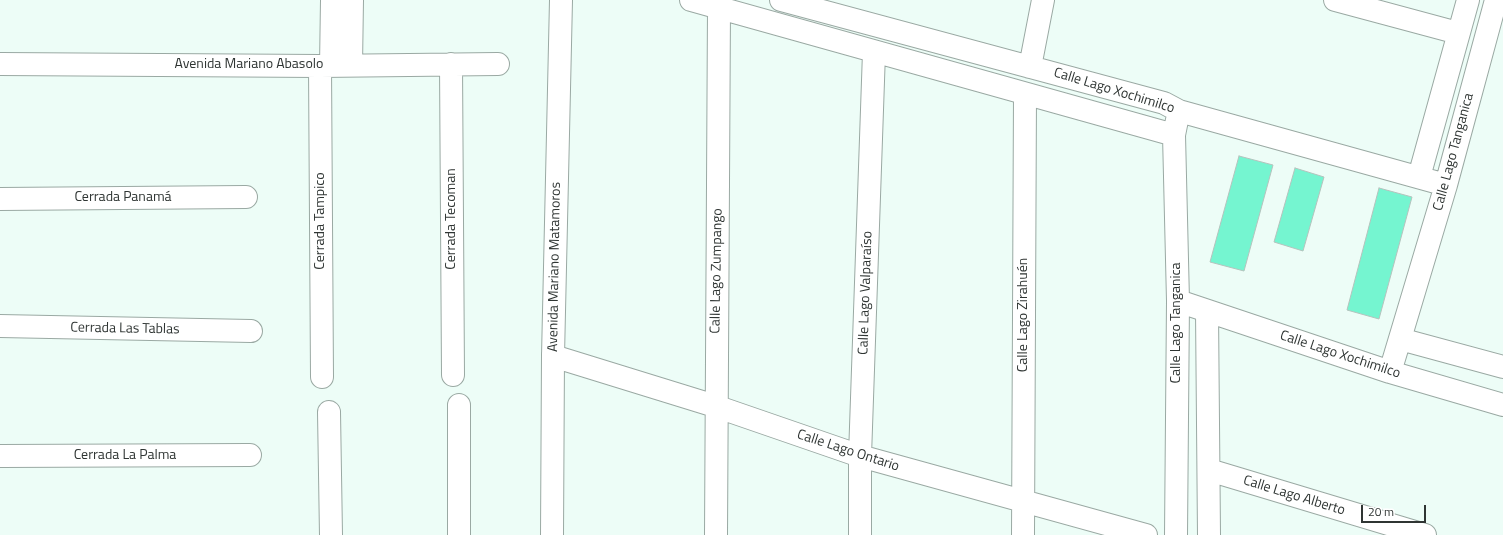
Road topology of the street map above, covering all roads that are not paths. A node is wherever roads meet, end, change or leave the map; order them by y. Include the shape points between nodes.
1 (332, 0) edge
2 (352, 0) edge
3 (560, 0) edge
4 (690, 0) edge
5 (781, 0) edge
6 (1043, 0) edge
7 (1335, 0) edge
8 (1468, 0) edge
9 (1496, 0) edge
10 (719, 8) junction
11 (1458, 33) junction
12 (874, 52) junction
13 (0, 64) edge
14 (451, 64) junction
15 (498, 64) dead end
16 (334, 66) junction
17 (1030, 67) junction
18 (1025, 94) junction
19 (1179, 111) junction
20 (1174, 135) junction
21 (1419, 177) junction
22 (1446, 185) junction
23 (246, 197) dead end
24 (0, 199) edge
25 (1178, 301) junction
26 (1207, 311) junction
27 (0, 326) edge
28 (251, 331) dead end
29 (1400, 339) junction
30 (553, 356) junction
31 (1503, 367) edge
32 (1390, 372) junction
33 (453, 375) dead end
34 (322, 377) dead end
35 (459, 405) dead end
36 (1503, 405) edge
37 (715, 406) junction
38 (329, 412) dead end
39 (250, 455) dead end
40 (0, 456) edge
41 (860, 456) junction
42 (1209, 470) junction
43 (1023, 502) junction
44 (331, 535) edge
45 (459, 535) edge
46 (552, 535) edge
47 (716, 535) edge
48 (860, 535) edge
49 (1023, 535) edge
50 (1146, 535) edge
51 (1176, 535) edge
52 (1209, 535) edge
53 (1425, 535) edge

1 - 16 street
2 - 16 street
3 - 30 street, Avenida Mariano Matamoros
4 - 10 street, Calle Lago Xochimilco
5 - 17 street, Calle Lago Xochimilco
6 - 17 street
7 - 11 street
8 - 11 street, Calle Lago Tanganica
9 - 22 street, Calle Lago Tanganica
10 - 12 street, Calle Lago Xochimilco
10 - 37 street, Calle Lago Zumpango
11 - 21 street, Calle Lago Tanganica
12 - 18 street, Calle Lago Xochimilco
12 - 41 street, Calle Lago Valparaíso
13 - 16 street, Avenida Mariano Abasolo
14 - 15 street, Avenida Mariano Abasolo
14 - 16 street, Avenida Mariano Abasolo
14 - 33 street, Cerrada Tecoman
16 - 34 street, Cerrada Tampico
17 - 19 street, Calle Lago Xochimilco via 1164,103
18 - 20 street, Calle Lago Xochimilco
18 - 43 street, Calle Lago Zirahuén
19 - 20 street, Calle Lago Tanganica
19 - 21 street, Calle Lago Xochimilco
20 - 25 street, Calle Lago Tanganica
21 - 22 street, Calle Lago Xochimilco
22 - 29 street, Calle Lago Tanganica
23 - 24 street, Cerrada Panamá
25 - 26 street, Calle Lago Xochimilco
25 - 51 street, Calle Lago Tanganica
26 - 32 street, Calle Lago Xochimilco
26 - 42 street
27 - 28 street, Cerrada Las Tablas
29 - 31 street
29 - 32 street, Calle Lago Tanganica
30 - 37 street, Calle Lago Ontario
30 - 46 street, Avenida Mariano Matamoros
32 - 36 street, Calle Lago Xochimilco
35 - 45 street
37 - 41 street, Calle Lago Ontario
37 - 47 street, Calle Lago Zumpango
38 - 44 street
39 - 40 street, Cerrada La Palma
41 - 43 street, Calle Lago Ontario
41 - 48 street, Calle Lago Valparaíso
42 - 52 street
42 - 53 street, Calle Lago Alberto
43 - 49 street, Calle Lago Zirahuén
43 - 50 street, Calle Lago Ontario

